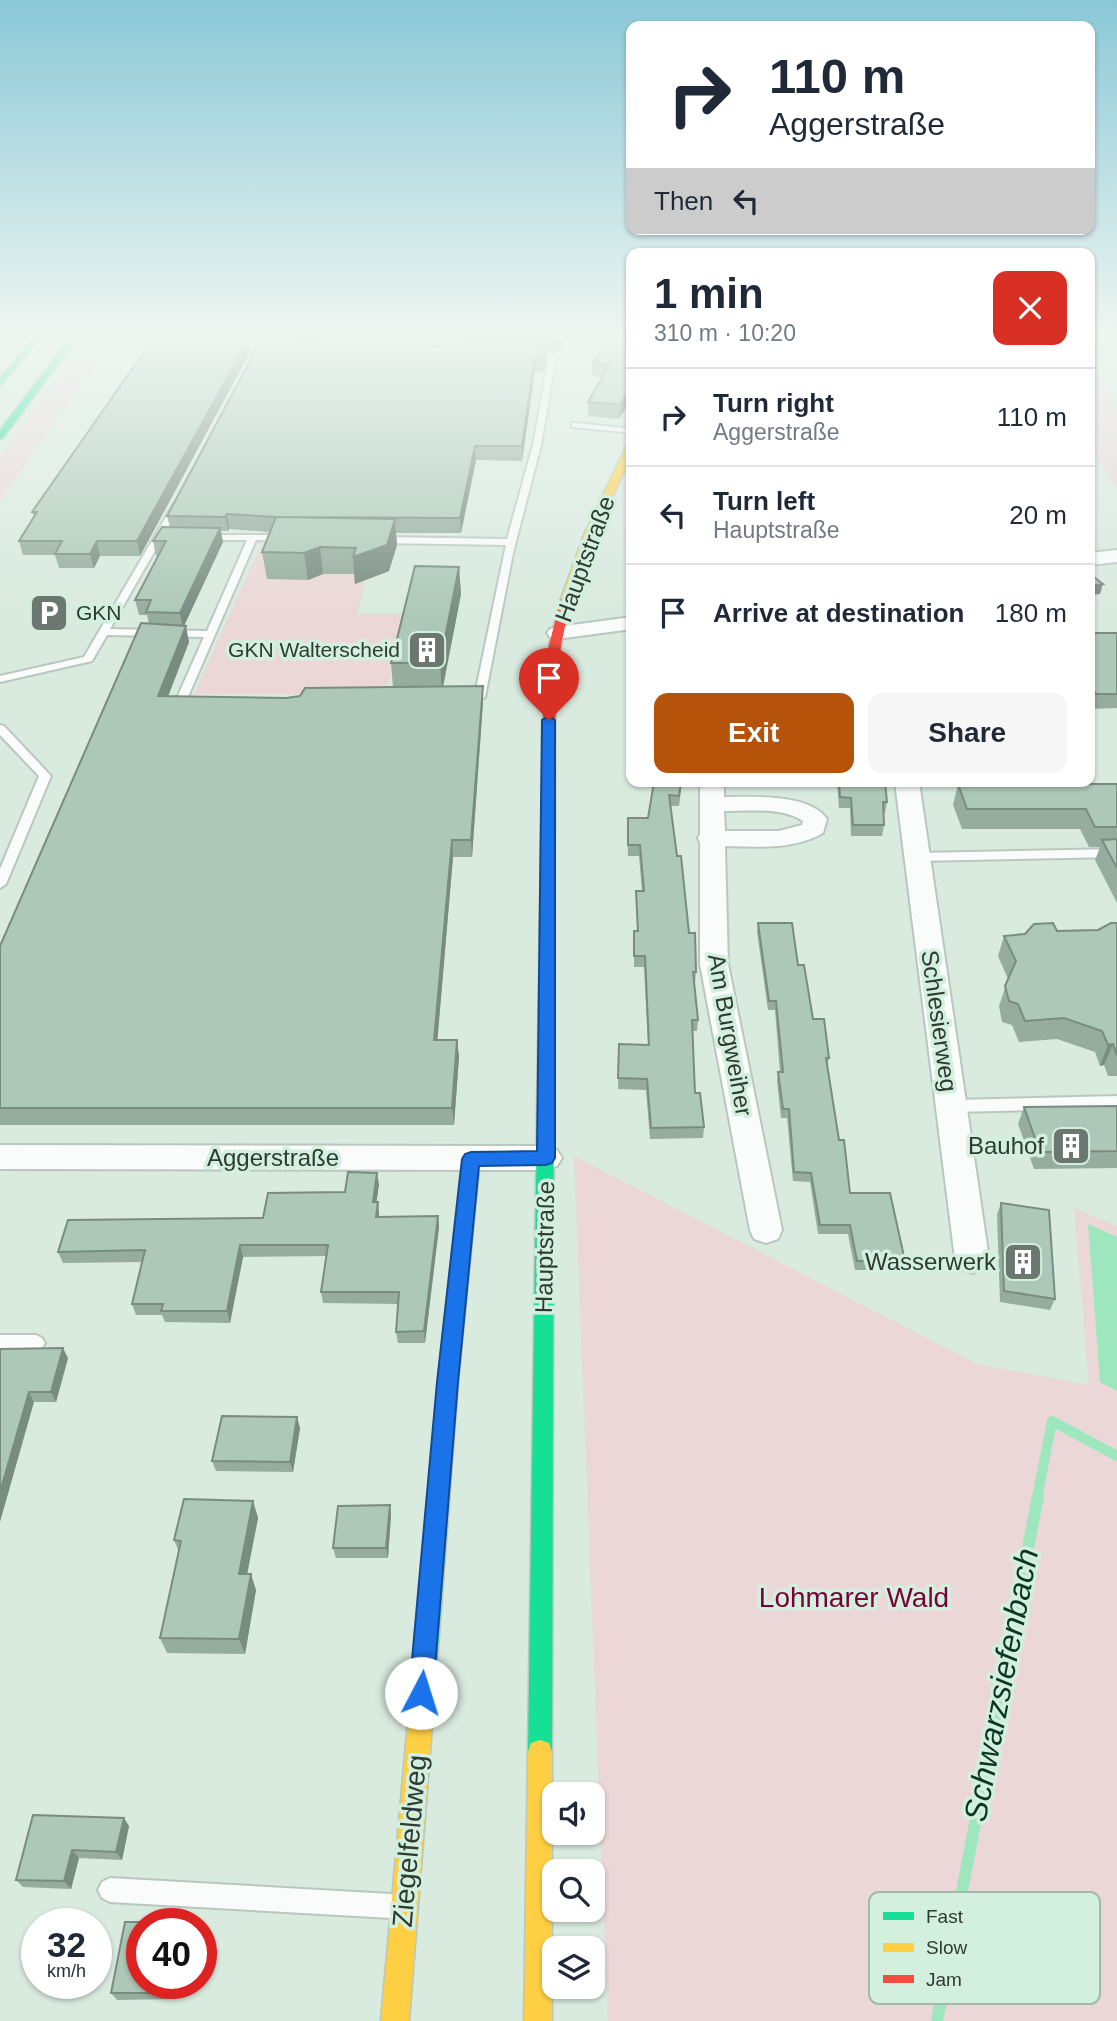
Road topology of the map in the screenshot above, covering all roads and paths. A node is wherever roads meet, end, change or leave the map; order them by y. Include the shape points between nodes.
1 (540, 429) edge
2 (625, 471) edge
3 (181, 497) edge
4 (160, 536) junction
5 (174, 536) edge
6 (187, 536) edge
7 (253, 538) junction
8 (294, 538) edge
9 (362, 540) edge
10 (511, 542) junction
11 (1117, 556) edge
12 (1095, 558) edge
13 (626, 624) edge
14 (104, 632) junction
15 (557, 633) junction
16 (209, 634) junction
17 (0, 679) edge
18 (467, 697) edge
19 (190, 708) edge
20 (0, 728) edge
21 (908, 787) edge
22 (711, 793) edge
23 (710, 838) junction
24 (1117, 853) edge
25 (916, 857) junction
26 (0, 884) edge
27 (1117, 1102) edge
28 (951, 1106) junction
29 (0, 1157) edge
30 (546, 1158) junction
31 (471, 1159) junction
32 (766, 1230) dead end
33 (972, 1259) dead end
34 (0, 1343) edge
35 (36, 1343) dead end
36 (110, 1890) dead end
37 (403, 1907) junction
38 (396, 2021) edge
39 (538, 2021) edge

1 - 10 lane
2 - 15 main road, Hauptstraße via 587,536
3 - 4 lane
4 - 5 lane
4 - 14 lane
6 - 7 lane
7 - 8 lane
7 - 16 lane
9 - 10 lane
10 - 18 lane via 480,697
11 - 12 street
13 - 15 street
14 - 16 lane
14 - 17 lane via 88,659
15 - 30 main road, Hauptstraße via 549,720
16 - 19 lane via 177,709
20 - 26 lane via 45,776
21 - 25 street, Schlesierweg
22 - 23 street, Am Burgweiher
22 - 23 street, Am Burgweiher via 790,807 815,819 814,828 805,835
23 - 32 street, Am Burgweiher via 714,964
24 - 25 lane
25 - 28 street, Schlesierweg
27 - 28 lane
28 - 33 street, Schlesierweg
29 - 31 street, Aggerstraße
30 - 31 street, Aggerstraße
30 - 39 main road, Hauptstraße
31 - 37 main road, Ziegelfeldweg
34 - 35 lane
36 - 37 lane
37 - 38 main road, Ziegelfeldweg

